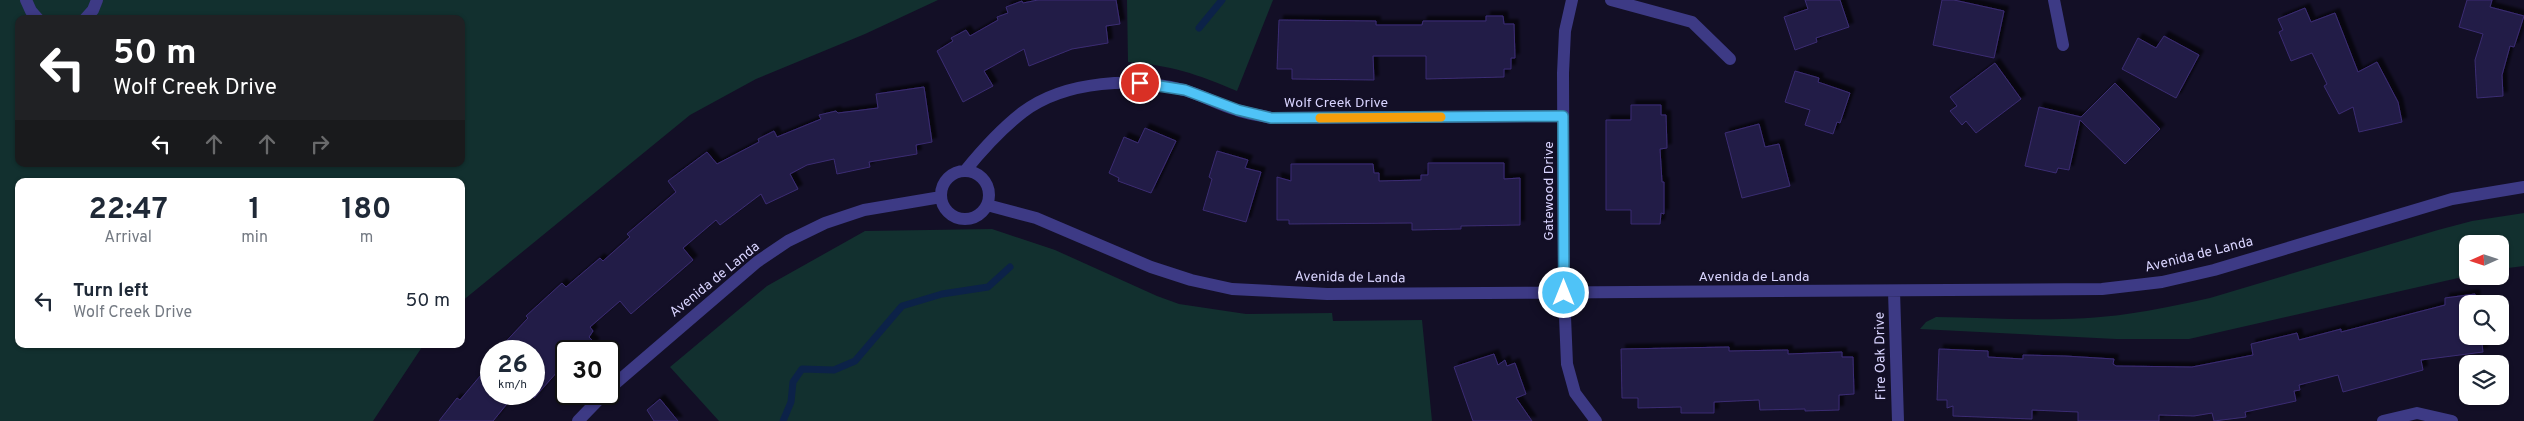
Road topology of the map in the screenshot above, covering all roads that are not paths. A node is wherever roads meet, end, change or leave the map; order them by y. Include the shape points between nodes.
1 (26, 0) edge
2 (96, 0) edge
3 (1572, 0) edge
4 (1611, 0) edge
5 (2054, 0) edge
6 (34, 15) edge
7 (89, 15) edge
8 (2063, 45) dead end
9 (1730, 59) dead end
10 (1563, 116) junction
11 (965, 171) junction
12 (2524, 186) edge
13 (941, 197) junction
14 (987, 205) junction
15 (1894, 291) junction
16 (1564, 293) junction
17 (620, 380) edge
18 (593, 405) edge
19 (578, 421) edge
20 (1596, 421) edge
21 (1898, 421) edge
22 (2383, 421) edge
23 (2452, 421) edge

1 - 6 street
2 - 7 street
3 - 10 street, Gatewood Drive via 1565,31
4 - 9 street via 1692,22
5 - 8 street
10 - 11 street, Wolf Creek Drive via 1271,118 1238,110 1185,90 1152,83 1116,82 1052,97 1024,111 999,132
10 - 16 street, Gatewood Drive
11 - 13 street via 945,182
11 - 14 street via 985,182
12 - 15 street, Avenida de Landa via 2452,199 2214,270 2162,282 2102,289
13 - 14 street via 947,211 960,218 976,216
13 - 17 street, Avenida de Landa via 864,210 825,223 788,241 757,262
14 - 16 street, Avenida de Landa via 1036,218 1151,267 1232,289 1327,294
15 - 16 street, Avenida de Landa
15 - 21 street, Fire Oak Drive
16 - 20 street, Gatewood Drive via 1570,379 1575,393
18 - 19 street
22 - 23 street via 2417,413

